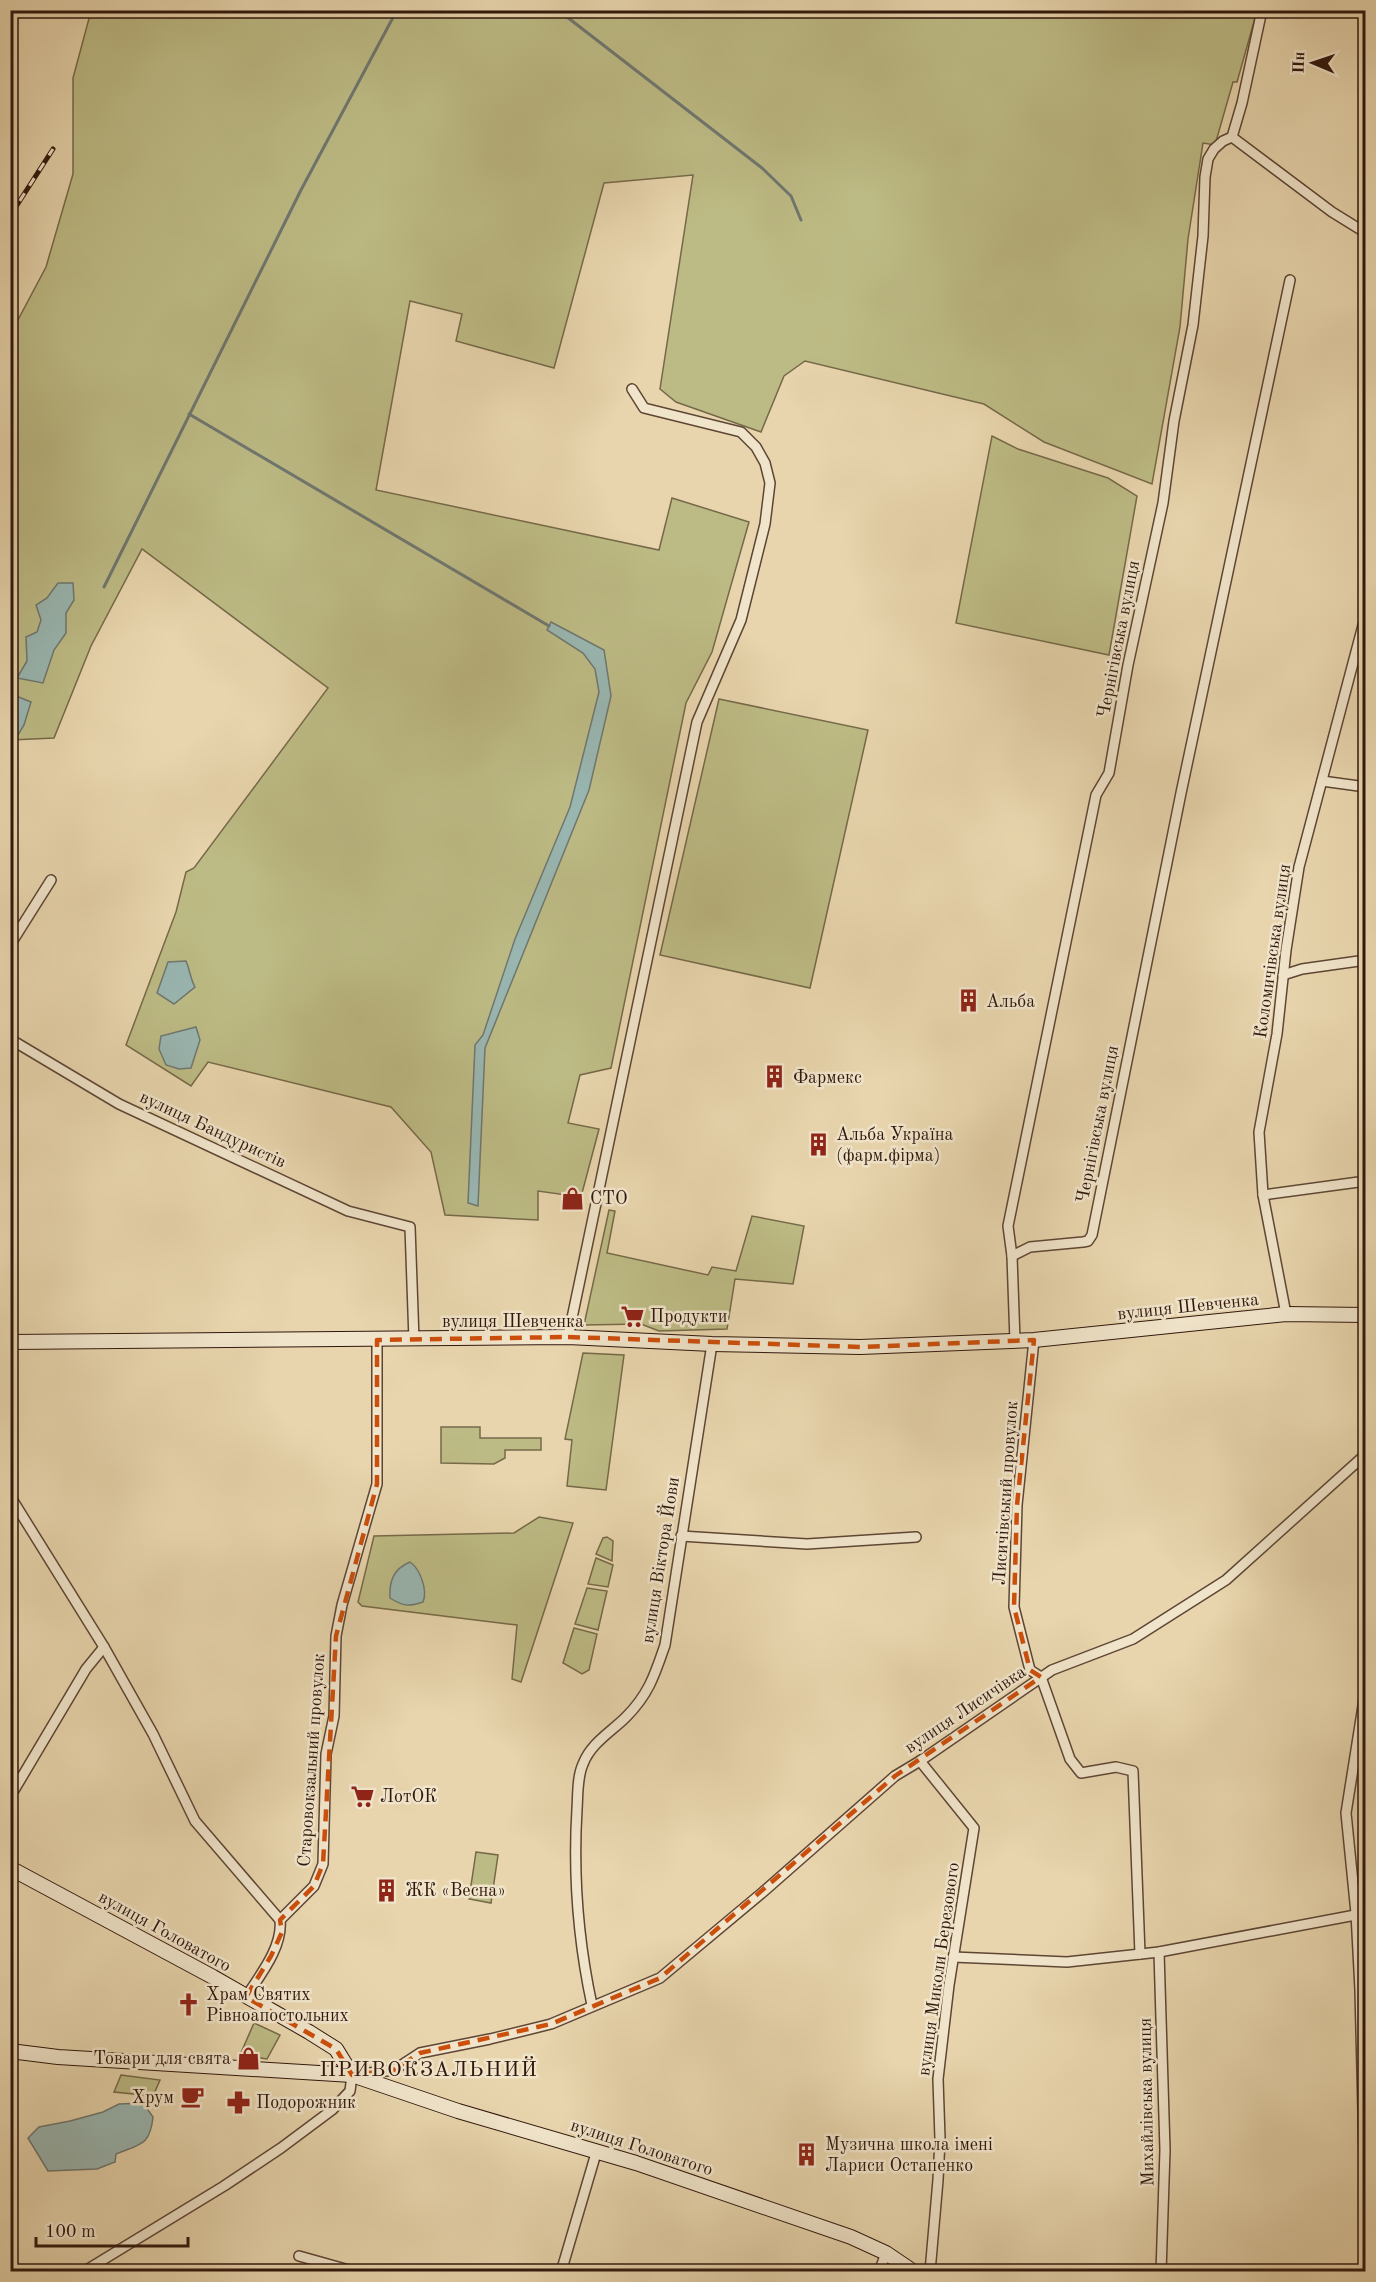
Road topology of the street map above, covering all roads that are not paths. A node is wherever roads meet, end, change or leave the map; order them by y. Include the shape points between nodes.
1 (1262, 10) edge
2 (1232, 138) junction
3 (1365, 233) edge
4 (1290, 280) dead end
5 (632, 389) dead end
6 (1365, 614) edge
7 (1361, 646) edge
8 (1323, 781) junction
9 (1365, 787) edge
10 (51, 880) dead end
11 (10, 945) edge
12 (1365, 960) edge
13 (1283, 975) junction
14 (10, 1039) edge
15 (1365, 1181) edge
16 (1263, 1196) junction
17 (1012, 1256) junction
18 (1286, 1314) junction
19 (1365, 1315) edge
20 (568, 1337) junction
21 (377, 1340) junction
22 (414, 1340) junction
23 (1034, 1340) junction
24 (1015, 1341) junction
25 (10, 1342) edge
26 (712, 1344) junction
27 (1365, 1454) edge
28 (10, 1496) edge
29 (681, 1536) junction
30 (915, 1537) dead end
31 (104, 1647) junction
32 (1041, 1677) junction
33 (1365, 1691) edge
34 (920, 1761) junction
35 (10, 1797) edge
36 (10, 1868) edge
37 (1361, 1913) edge
38 (280, 1920) junction
39 (1159, 1952) junction
40 (1140, 1954) junction
41 (954, 1957) junction
42 (1363, 1990) edge
43 (246, 1997) junction
44 (592, 2005) junction
45 (10, 2051) edge
46 (1364, 2058) edge
47 (352, 2074) junction
48 (1364, 2104) edge
49 (597, 2150) junction
50 (1365, 2232) edge
51 (886, 2253) junction
52 (299, 2256) dead end
53 (82, 2271) edge
54 (356, 2271) edge
55 (561, 2271) edge
56 (879, 2271) edge
57 (914, 2271) edge
58 (930, 2271) edge
59 (1161, 2271) edge

1 - 2 street
2 - 3 street
2 - 17 street, Чернігівська вулиця via 1222,141 1208,159 1193,325 1174,421 1162,512 1109,772 1096,795 1008,1226
4 - 17 street, Чернігівська вулиця via 1092,1235 1088,1241 1030,1247
5 - 20 street via 644,408 741,432 756,447 770,483 765,524 741,620 697,722
6 - 7 street, Коломичівська вулиця
7 - 8 street, Коломичівська вулиця
8 - 9 street
8 - 13 street, Коломичівська вулиця via 1299,867
10 - 11 street
12 - 13 street
13 - 16 street, Коломичівська вулиця via 1259,1132
14 - 22 street, вулиця Бандуристів via 119,1104 348,1211 410,1227
15 - 16 street
16 - 18 street, Коломичівська вулиця
17 - 24 street
18 - 19 main road, вулиця Шевченка
18 - 23 main road, вулиця Шевченка
20 - 22 main road, вулиця Шевченка
20 - 26 main road, вулиця Шевченка
21 - 22 main road, вулиця Шевченка
21 - 25 main road, вулиця Шевченка
21 - 38 street, Старовокзальний провулок via 377,1484 336,1636 334,1716 326,1754 323,1864 314,1886
23 - 24 main road, вулиця Шевченка
23 - 32 street, Лисичівський провулок via 1017,1505 1014,1607 1030,1670
24 - 26 main road, вулиця Шевченка via 860,1347
26 - 29 street, вулиця Віктора Йови
27 - 32 street, вулиця Лисичівка via 1226,1580 1133,1639
28 - 31 street
29 - 30 street via 807,1544
29 - 44 street, вулиця Віктора Йови via 664,1645 651,1686 593,1746 582,1764 574,1853 582,1960
31 - 35 street via 86,1669
31 - 38 street via 153,1734 195,1821
32 - 34 street, вулиця Лисичівка
32 - 40 street via 1070,1759 1081,1773 1116,1767 1133,1771
33 - 37 street via 1346,1813
34 - 41 street, вулиця Миколи Березового via 974,1828
34 - 44 street, вулиця Лисичівка via 895,1776 660,1978
36 - 43 main road, вулиця Головатого
37 - 39 street
37 - 42 street
38 - 43 street via 282,1932 272,1956
39 - 40 street
39 - 59 street, Михайлівська вулиця via 1165,2151
40 - 41 street via 1066,1962
41 - 58 street, вулиця Миколи Березового via 938,2079 939,2170
42 - 46 street
43 - 47 main road, вулиця Головатого via 336,2049
44 - 47 street, вулиця Лисичівка via 551,2024 420,2053 394,2070
45 - 47 main road, вулиця Головатого
46 - 48 street
47 - 49 main road, вулиця Головатого via 458,2111
47 - 53 street via 350,2091 332,2110 281,2148
48 - 50 street
49 - 51 main road, вулиця Головатого via 841,2233
49 - 55 street
51 - 56 street
51 - 57 main road, вулиця Головатого
52 - 54 street

